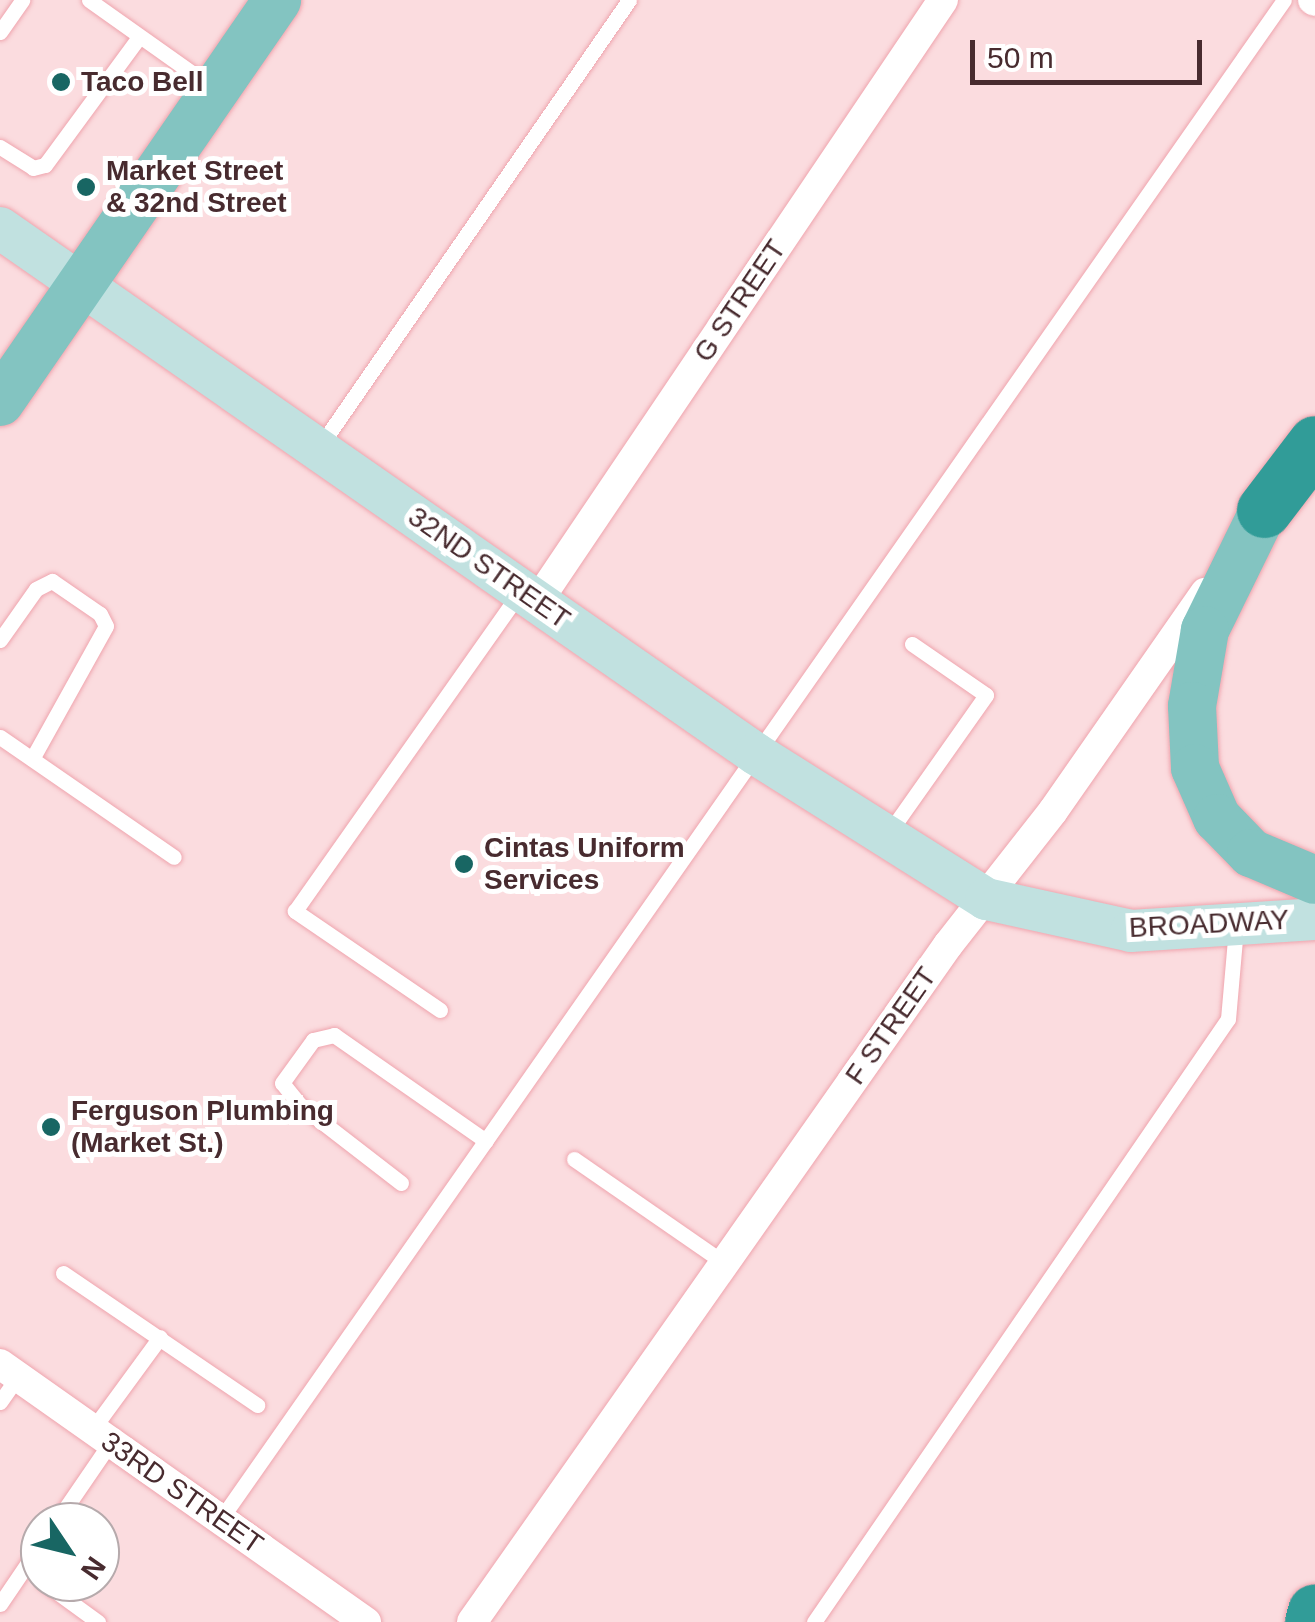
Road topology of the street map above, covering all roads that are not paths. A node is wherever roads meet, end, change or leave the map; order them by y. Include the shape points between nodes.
1 (22, 0) edge
2 (89, 0) edge
3 (277, 0) edge
4 (629, 0) edge
5 (944, 0) edge
6 (1284, 0) edge
7 (0, 32) edge
8 (139, 37) junction
9 (215, 89) junction
10 (0, 148) edge
11 (0, 228) edge
12 (82, 284) junction
13 (0, 402) edge
14 (1315, 435) edge
15 (1315, 442) edge
16 (318, 449) junction
17 (1264, 510) junction
18 (529, 596) junction
19 (0, 640) edge
20 (912, 644) dead end
21 (0, 737) edge
22 (756, 754) junction
23 (32, 759) junction
24 (886, 837) junction
25 (174, 857) dead end
26 (1315, 880) edge
27 (986, 899) junction
28 (1315, 919) edge
29 (1237, 924) junction
30 (440, 1010) dead end
31 (486, 1141) junction
32 (574, 1159) dead end
33 (401, 1183) dead end
34 (724, 1264) junction
35 (62, 1272) dead end
36 (160, 1337) junction
37 (9, 1370) edge
38 (0, 1402) edge
39 (257, 1404) dead end
40 (101, 1436) junction
41 (66, 1502) edge
42 (220, 1520) junction
43 (20, 1574) edge
44 (71, 1602) edge
45 (0, 1604) edge
46 (1315, 1611) edge
47 (98, 1622) edge
48 (366, 1622) edge
49 (472, 1622) edge
50 (814, 1622) edge
51 (1312, 1622) edge

1 - 7 lane
2 - 8 lane
3 - 9 main road
4 - 16 lane
5 - 18 street, G STREET
6 - 22 lane
8 - 9 lane
8 - 10 lane via 46,164 32,168
9 - 12 main road
11 - 12 main road, 32ND STREET
12 - 13 main road
12 - 16 main road, 32ND STREET
14 - 17 street, F STREET
15 - 17 highway
16 - 18 main road, 32ND STREET
17 - 26 main road via 1205,630 1192,706 1196,768 1217,818 1251,853
17 - 27 street, F STREET
18 - 22 main road, 32ND STREET
18 - 30 lane via 295,911
19 - 23 lane via 44,582 100,614 106,626
20 - 24 lane via 986,695
21 - 23 lane
22 - 24 main road, 32ND STREET
22 - 31 lane
23 - 25 lane
24 - 27 main road, 32ND STREET
27 - 29 main road, BROADWAY via 1131,931
27 - 34 street, F STREET
28 - 29 main road, BROADWAY
29 - 50 lane via 1228,1019
31 - 33 lane via 334,1034 314,1040 282,1083
31 - 42 lane
32 - 34 lane
34 - 49 street, F STREET
35 - 36 lane
36 - 39 lane
36 - 40 lane
37 - 38 lane
37 - 40 street, 33RD STREET
40 - 41 lane
40 - 42 street, 33RD STREET
42 - 48 street, 33RD STREET
43 - 45 lane
44 - 47 lane
46 - 51 highway

